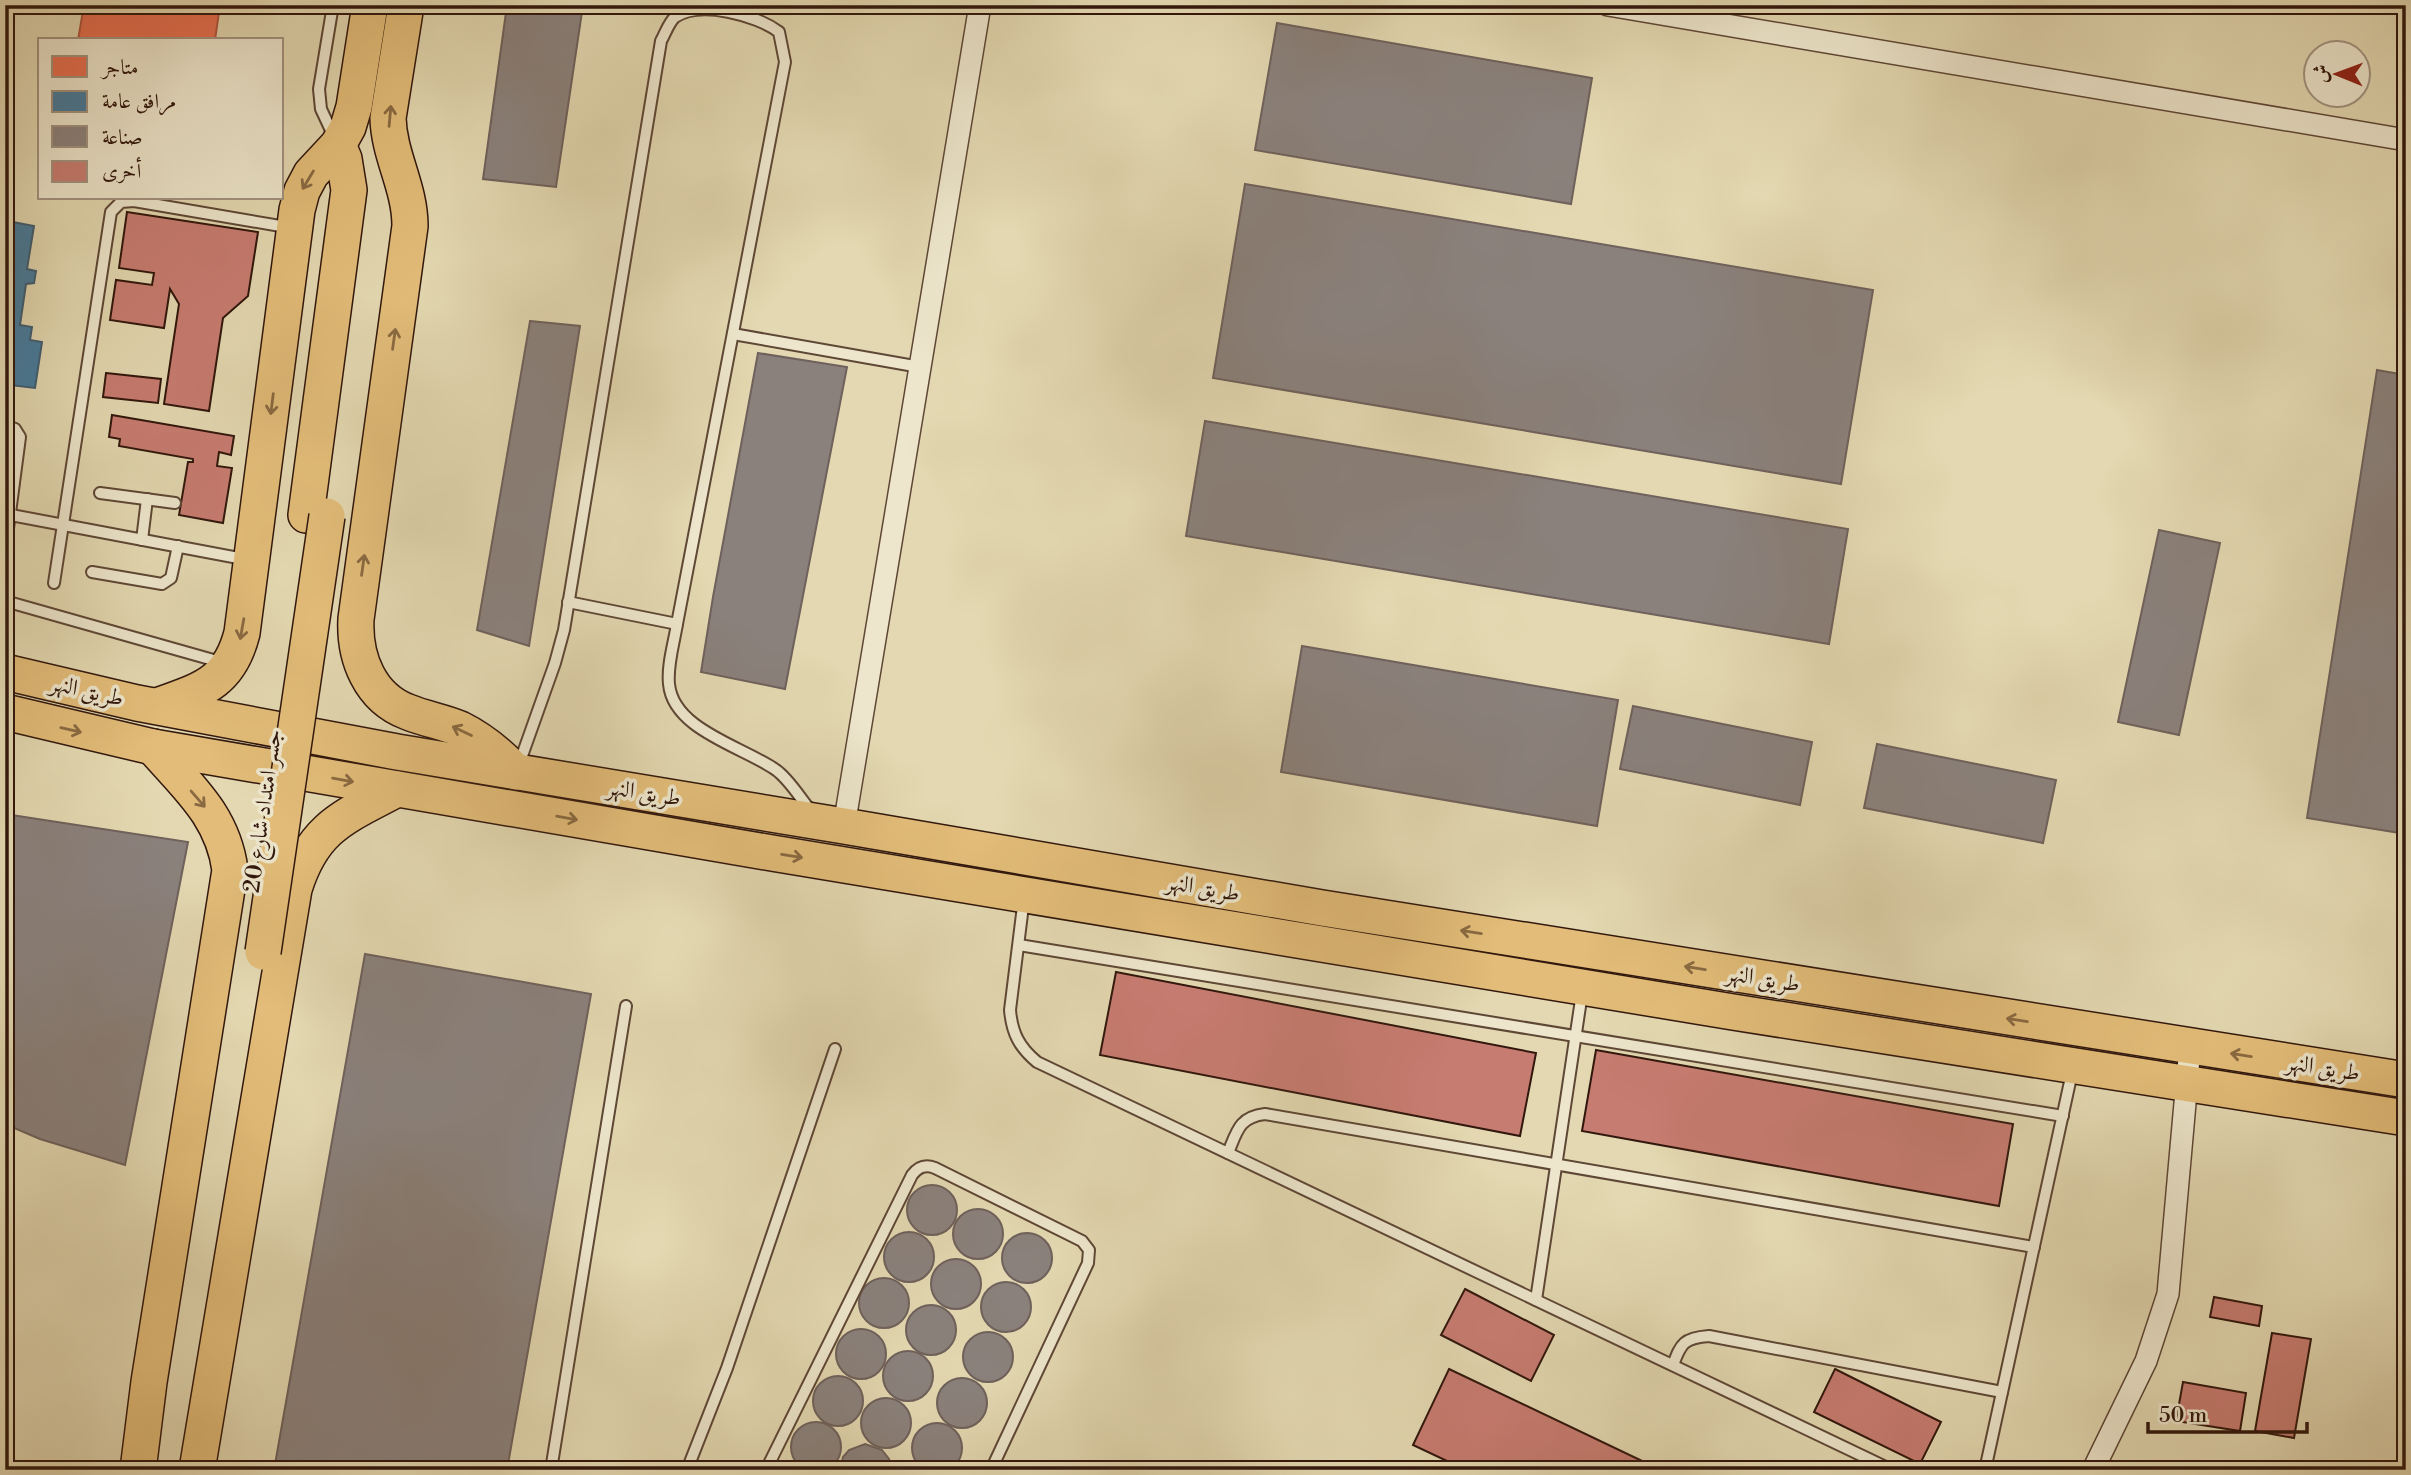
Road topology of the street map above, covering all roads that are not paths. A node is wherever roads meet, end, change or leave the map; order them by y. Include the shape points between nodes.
1 (333, 5) edge
2 (370, 5) edge
3 (406, 5) edge
4 (980, 5) edge
5 (1608, 5) edge
6 (2406, 140) edge
7 (338, 145) junction
8 (393, 155) junction
9 (294, 229) junction
10 (733, 334) junction
11 (920, 367) junction
12 (5, 425) edge
13 (100, 494) dead end
14 (147, 499) junction
15 (175, 503) dead end
16 (11, 515) junction
17 (316, 515) junction
18 (63, 525) junction
19 (142, 540) junction
20 (178, 546) junction
21 (5, 551) edge
22 (251, 560) junction
23 (92, 572) dead end
24 (54, 583) dead end
25 (5, 601) edge
26 (568, 602) junction
27 (677, 625) junction
28 (230, 664) junction
29 (5, 672) edge
30 (156, 707) junction
31 (5, 712) edge
32 (153, 747) junction
33 (516, 772) junction
34 (397, 789) junction
35 (832, 824) junction
36 (1025, 894) junction
37 (1019, 945) junction
38 (253, 950) junction
39 (1583, 987) junction
40 (626, 1006) dead end
41 (1575, 1037) junction
42 (2190, 1047) junction
43 (835, 1049) dead end
44 (2074, 1066) junction
45 (2406, 1080) edge
46 (2186, 1083) junction
47 (2063, 1116) junction
48 (2406, 1118) edge
49 (1228, 1153) junction
50 (1556, 1164) junction
51 (2034, 1247) junction
52 (1536, 1300) junction
53 (1673, 1365) junction
54 (2002, 1391) junction
55 (138, 1470) edge
56 (188, 1470) edge
57 (197, 1470) edge
58 (551, 1470) edge
59 (687, 1470) edge
60 (766, 1470) edge
61 (991, 1470) edge
62 (1892, 1470) edge
63 (1985, 1470) edge
64 (2093, 1470) edge

1 - 7 lane via 319,89 321,109
2 - 7 main road via 354,107
8 -> 3 main road via 388,118
4 - 11 street
5 - 6 street
7 -> 9 main road via 302,191
7 - 17 main road, جسر امتداد شارع 20 via 349,190
8 - 17 main road, جسر امتداد شارع 20 via 376,169 369,190
33 -> 8 main road via 479,739 392,703 369,680 357,651 356,620 410,226 406,189
9 - 18 lane via 127,200 115,206 109,219
9 -> 22 main road
10 - 11 lane
10 - 26 lane via 784,48 779,32 763,21 741,13 691,8 673,18 661,41
10 - 27 lane
11 - 35 street
12 - 16 lane via 20,437
13 - 14 lane
14 - 15 lane
14 - 19 lane
16 - 18 lane
16 - 21 lane
17 - 38 main road, جسر امتداد شارع 20
18 - 19 lane
18 - 24 lane
19 - 20 lane
20 - 22 lane
20 - 23 lane via 171,578 162,584
22 -> 28 main road via 242,634
25 - 28 lane
26 - 27 lane
26 - 33 lane via 555,663
27 - 35 lane via 669,684 675,703 711,735 778,771
28 - 30 main road via 212,684
29 - 30 main road, طريق النهر
30 - 33 main road, طريق النهر
31 -> 32 main road, طريق النهر
32 -> 34 main road, طريق النهر
32 -> 55 main road via 209,812 224,839 230,870
33 - 35 main road, طريق النهر
34 -> 36 main road, طريق النهر
34 - 57 main road via 341,818 325,832 311,849 294,889
42 -> 35 main road, طريق النهر
36 - 37 lane
36 - 39 main road, طريق النهر
37 - 41 lane
37 - 49 lane via 1010,1010 1014,1032 1025,1052 1037,1062
38 - 55 main road, جسر امتداد شارع 20 via 157,1444
38 - 56 main road, جسر امتداد شارع 20 via 186,1423
39 - 41 lane
39 - 44 main road, طريق النهر
40 - 58 lane
41 - 47 lane
41 - 50 lane
45 -> 42 main road, طريق النهر
42 - 46 street
43 - 59 lane via 727,1368
44 - 46 main road, طريق النهر
44 - 47 lane
46 - 48 main road, طريق النهر
46 - 64 street via 2168,1294 2146,1360
47 - 51 lane
49 - 50 lane via 1241,1123 1252,1115 1265,1114
49 - 52 lane
50 - 51 lane
50 - 52 lane
51 - 54 lane
52 - 53 lane
53 - 54 lane via 1681,1345 1693,1337 1709,1336
53 - 62 lane
54 - 63 lane
60 - 61 lane via 912,1175 925,1166 1082,1241 1089,1250 1088,1263

